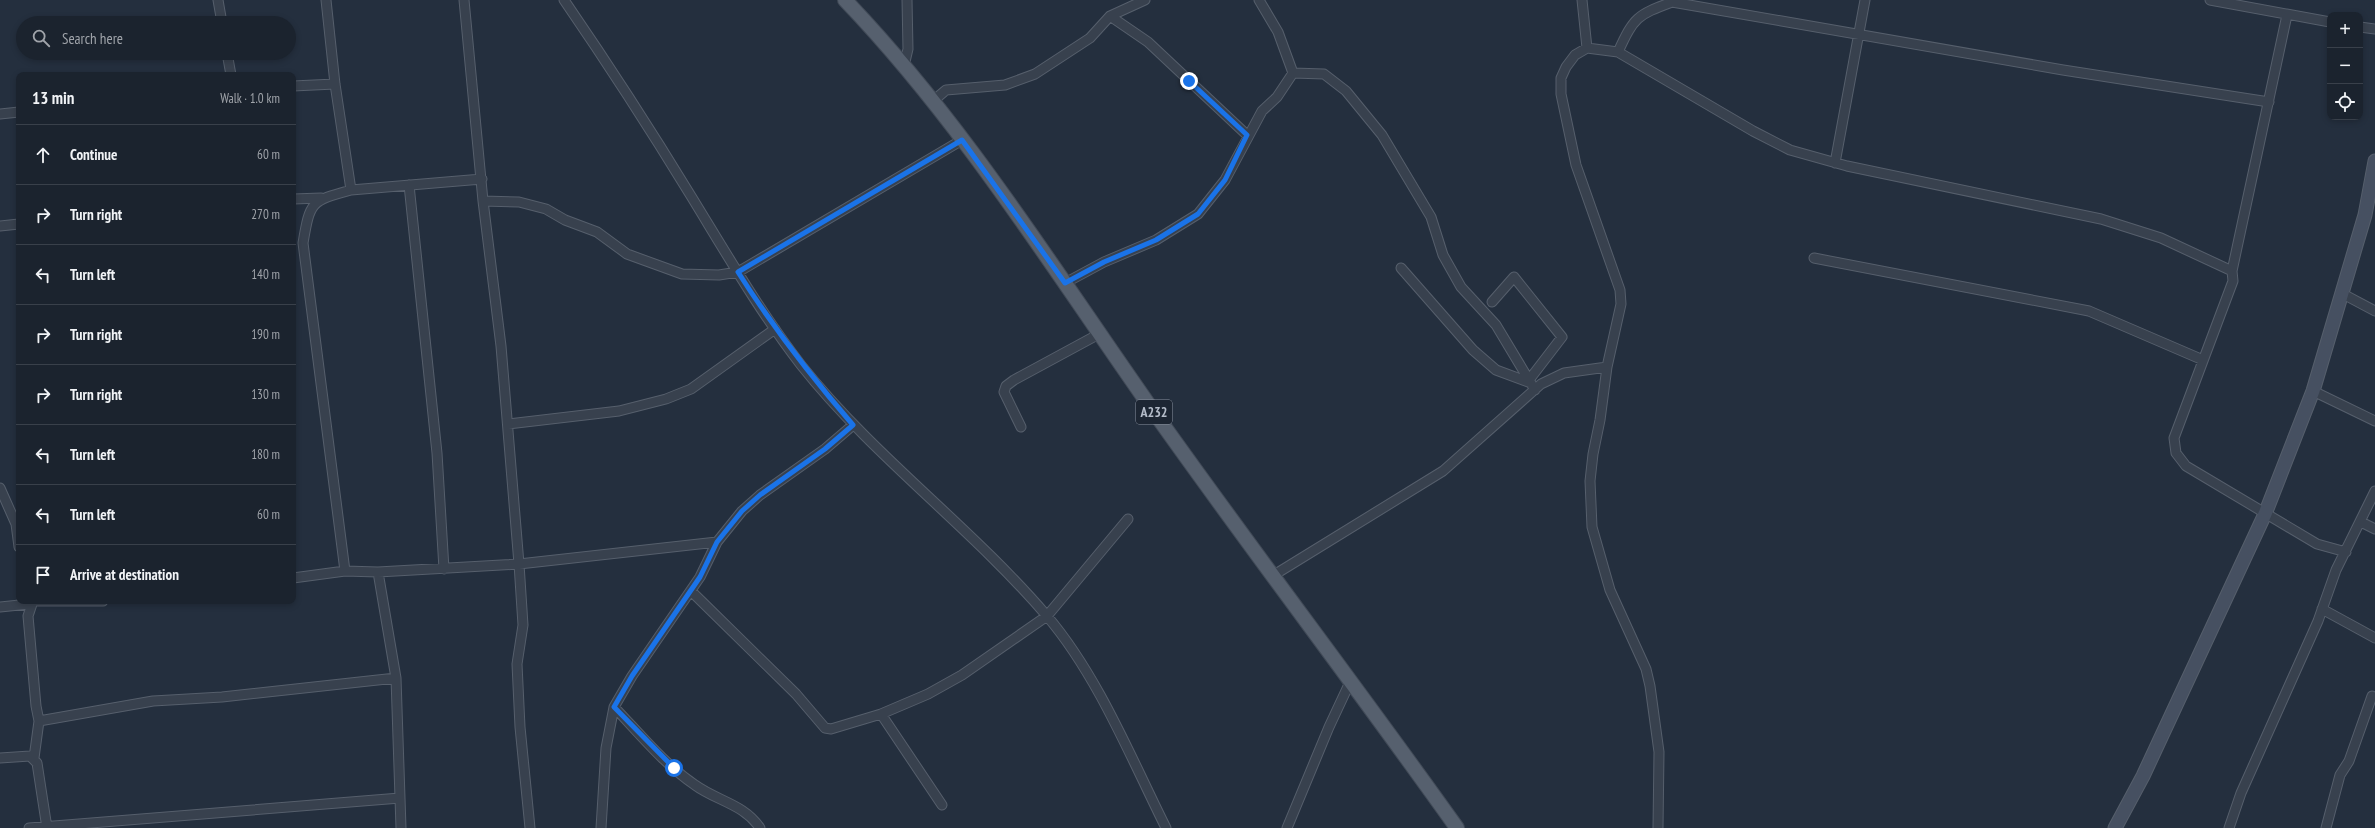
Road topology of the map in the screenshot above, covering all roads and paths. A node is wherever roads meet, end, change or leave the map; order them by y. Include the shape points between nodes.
1 (218, 0) edge
2 (326, 0) edge
3 (464, 0) edge
4 (564, 0) edge
5 (845, 0) edge
6 (907, 0) edge
7 (1145, 0) edge
8 (1259, 0) edge
9 (1582, 0) edge
10 (1865, 0) edge
11 (2210, 0) edge
12 (2287, 15) junction
13 (221, 16) edge
14 (1110, 16) junction
15 (2327, 22) edge
16 (2363, 27) edge
17 (2375, 29) edge
18 (1859, 34) junction
19 (1587, 48) junction
20 (1618, 52) junction
21 (228, 60) edge
22 (904, 66) junction
23 (230, 72) edge
24 (1293, 73) junction
25 (335, 84) junction
26 (296, 86) edge
27 (933, 101) junction
28 (2270, 102) junction
29 (16, 112) edge
30 (0, 114) edge
31 (1247, 135) junction
32 (962, 140) junction
33 (2375, 161) edge
34 (1835, 163) junction
35 (482, 179) junction
36 (409, 185) junction
37 (352, 190) junction
38 (321, 198) junction
39 (296, 199) edge
40 (483, 201) junction
41 (16, 224) edge
42 (0, 226) edge
43 (1814, 258) dead end
44 (1401, 268) dead end
45 (2232, 271) junction
46 (738, 272) junction
47 (1065, 283) junction
48 (2343, 294) junction
49 (1492, 302) dead end
50 (2375, 311) edge
51 (775, 329) junction
52 (1099, 334) junction
53 (2203, 360) junction
54 (1606, 367) junction
55 (1532, 384) junction
56 (2313, 391) junction
57 (2375, 421) edge
58 (508, 424) junction
59 (853, 425) junction
60 (1020, 428) dead end
61 (0, 488) edge
62 (2375, 491) edge
63 (2265, 514) junction
64 (1128, 519) dead end
65 (2362, 522) junction
66 (16, 524) edge
67 (2375, 529) edge
68 (717, 542) junction
69 (2346, 552) junction
70 (519, 564) junction
71 (444, 569) junction
72 (345, 571) junction
73 (378, 572) junction
74 (1274, 575) junction
75 (296, 578) edge
76 (691, 591) junction
77 (21, 604) edge
78 (34, 604) edge
79 (0, 607) edge
80 (2322, 609) junction
81 (1047, 616) junction
82 (2375, 638) edge
83 (396, 678) junction
84 (1351, 680) junction
85 (2372, 696) dead end
86 (614, 707) junction
87 (881, 714) junction
88 (39, 721) junction
89 (0, 758) edge
90 (34, 758) junction
91 (400, 798) junction
92 (942, 805) dead end
93 (47, 827) edge
94 (29, 828) edge
95 (401, 828) edge
96 (530, 828) edge
97 (601, 828) edge
98 (760, 828) edge
99 (1166, 828) edge
100 (1287, 828) edge
101 (1457, 828) edge
102 (1658, 828) edge
103 (2115, 828) edge
104 (2229, 828) edge
105 (2326, 828) edge

1 - 13 street
2 - 25 street
3 - 35 street
4 - 46 street via 634,103
5 - 22 main road, A232
6 - 22 street via 908,49
7 - 14 street
8 - 24 street via 1278,32
9 - 19 street
10 - 18 street
11 - 12 street
12 - 15 street
12 - 28 street
14 - 27 street via 1090,38 1034,74 1005,85 946,90
14 - 31 street via 1148,42
16 - 17 street
18 - 20 street via 1672,2 1637,18 1629,28
18 - 28 street via 2063,70
18 - 34 street
19 - 20 street
19 - 54 street via 1575,55 1566,67 1561,78 1561,94 1576,165 1620,290 1621,304
20 - 34 street via 1766,138 1790,150
21 - 23 street
22 - 27 main road, A232
24 - 31 street via 1277,97 1262,111
24 - 55 street via 1324,74 1346,91 1382,135 1431,216 1443,255 1461,287 1496,325
25 - 26 street
25 - 37 street
27 - 32 main road, A232
28 - 45 street
29 - 30 street
31 - 47 street via 1225,180 1198,214 1156,240 1104,262
32 - 46 street
32 - 47 main road, A232
33 - 48 main road via 2365,215
34 - 45 street via 2101,219 2161,238
35 - 36 street
35 - 40 street
36 - 37 street
36 - 71 street via 437,453
37 - 38 street
38 - 39 street
38 - 72 street via 308,212 303,243
40 - 46 street via 519,202 546,209 565,220 597,232 627,254 682,274 719,275
40 - 58 street
41 - 42 street
43 - 53 street via 2089,311
44 - 55 street via 1473,350 1496,370
45 - 53 street via 2233,281
46 - 51 street
47 - 52 main road, A232
48 - 50 street
48 - 56 main road
49 - 55 street via 1514,277 1562,337
51 - 58 street via 691,389 666,399 619,411
51 - 59 street via 802,366
52 - 60 street via 1006,386 1004,392
52 - 74 main road, A232
53 - 63 street via 2174,438 2176,453 2186,466
54 - 55 street via 1564,373 1541,384
54 - 102 street via 1590,481 1592,527 1610,590 1646,668 1650,686 1660,752
55 - 74 street via 1443,471
56 - 57 street
56 - 63 main road
58 - 70 street
59 - 68 street via 825,449 760,495 742,511
59 - 81 street via 974,540
61 - 66 street
62 - 65 street
63 - 69 street via 2317,544
63 - 103 main road via 2143,776
64 - 81 street
65 - 67 street
65 - 69 street
68 - 70 street
68 - 76 street
69 - 80 street via 2336,570
70 - 71 street
70 - 96 street via 523,625 517,664
71 - 73 street
72 - 73 street
72 - 75 street
73 - 83 street
74 - 84 main road, A232
76 - 86 street via 632,676
76 - 87 street via 796,694 825,728 838,728
77 - 79 street
78 - 88 street via 28,616
80 - 82 street
80 - 104 street via 2241,792
81 - 87 street via 962,675 928,694
81 - 99 street via 1086,671
83 - 88 street via 222,697 153,701
83 - 91 street
84 - 100 street
84 - 101 main road, A232
85 - 105 street via 2349,761 2340,775
86 - 97 street via 606,748
86 - 98 street via 695,786 739,807 754,818
87 - 92 street
88 - 90 street
89 - 90 street
90 - 93 street via 37,763
91 - 93 street
91 - 95 street
93 - 94 street

